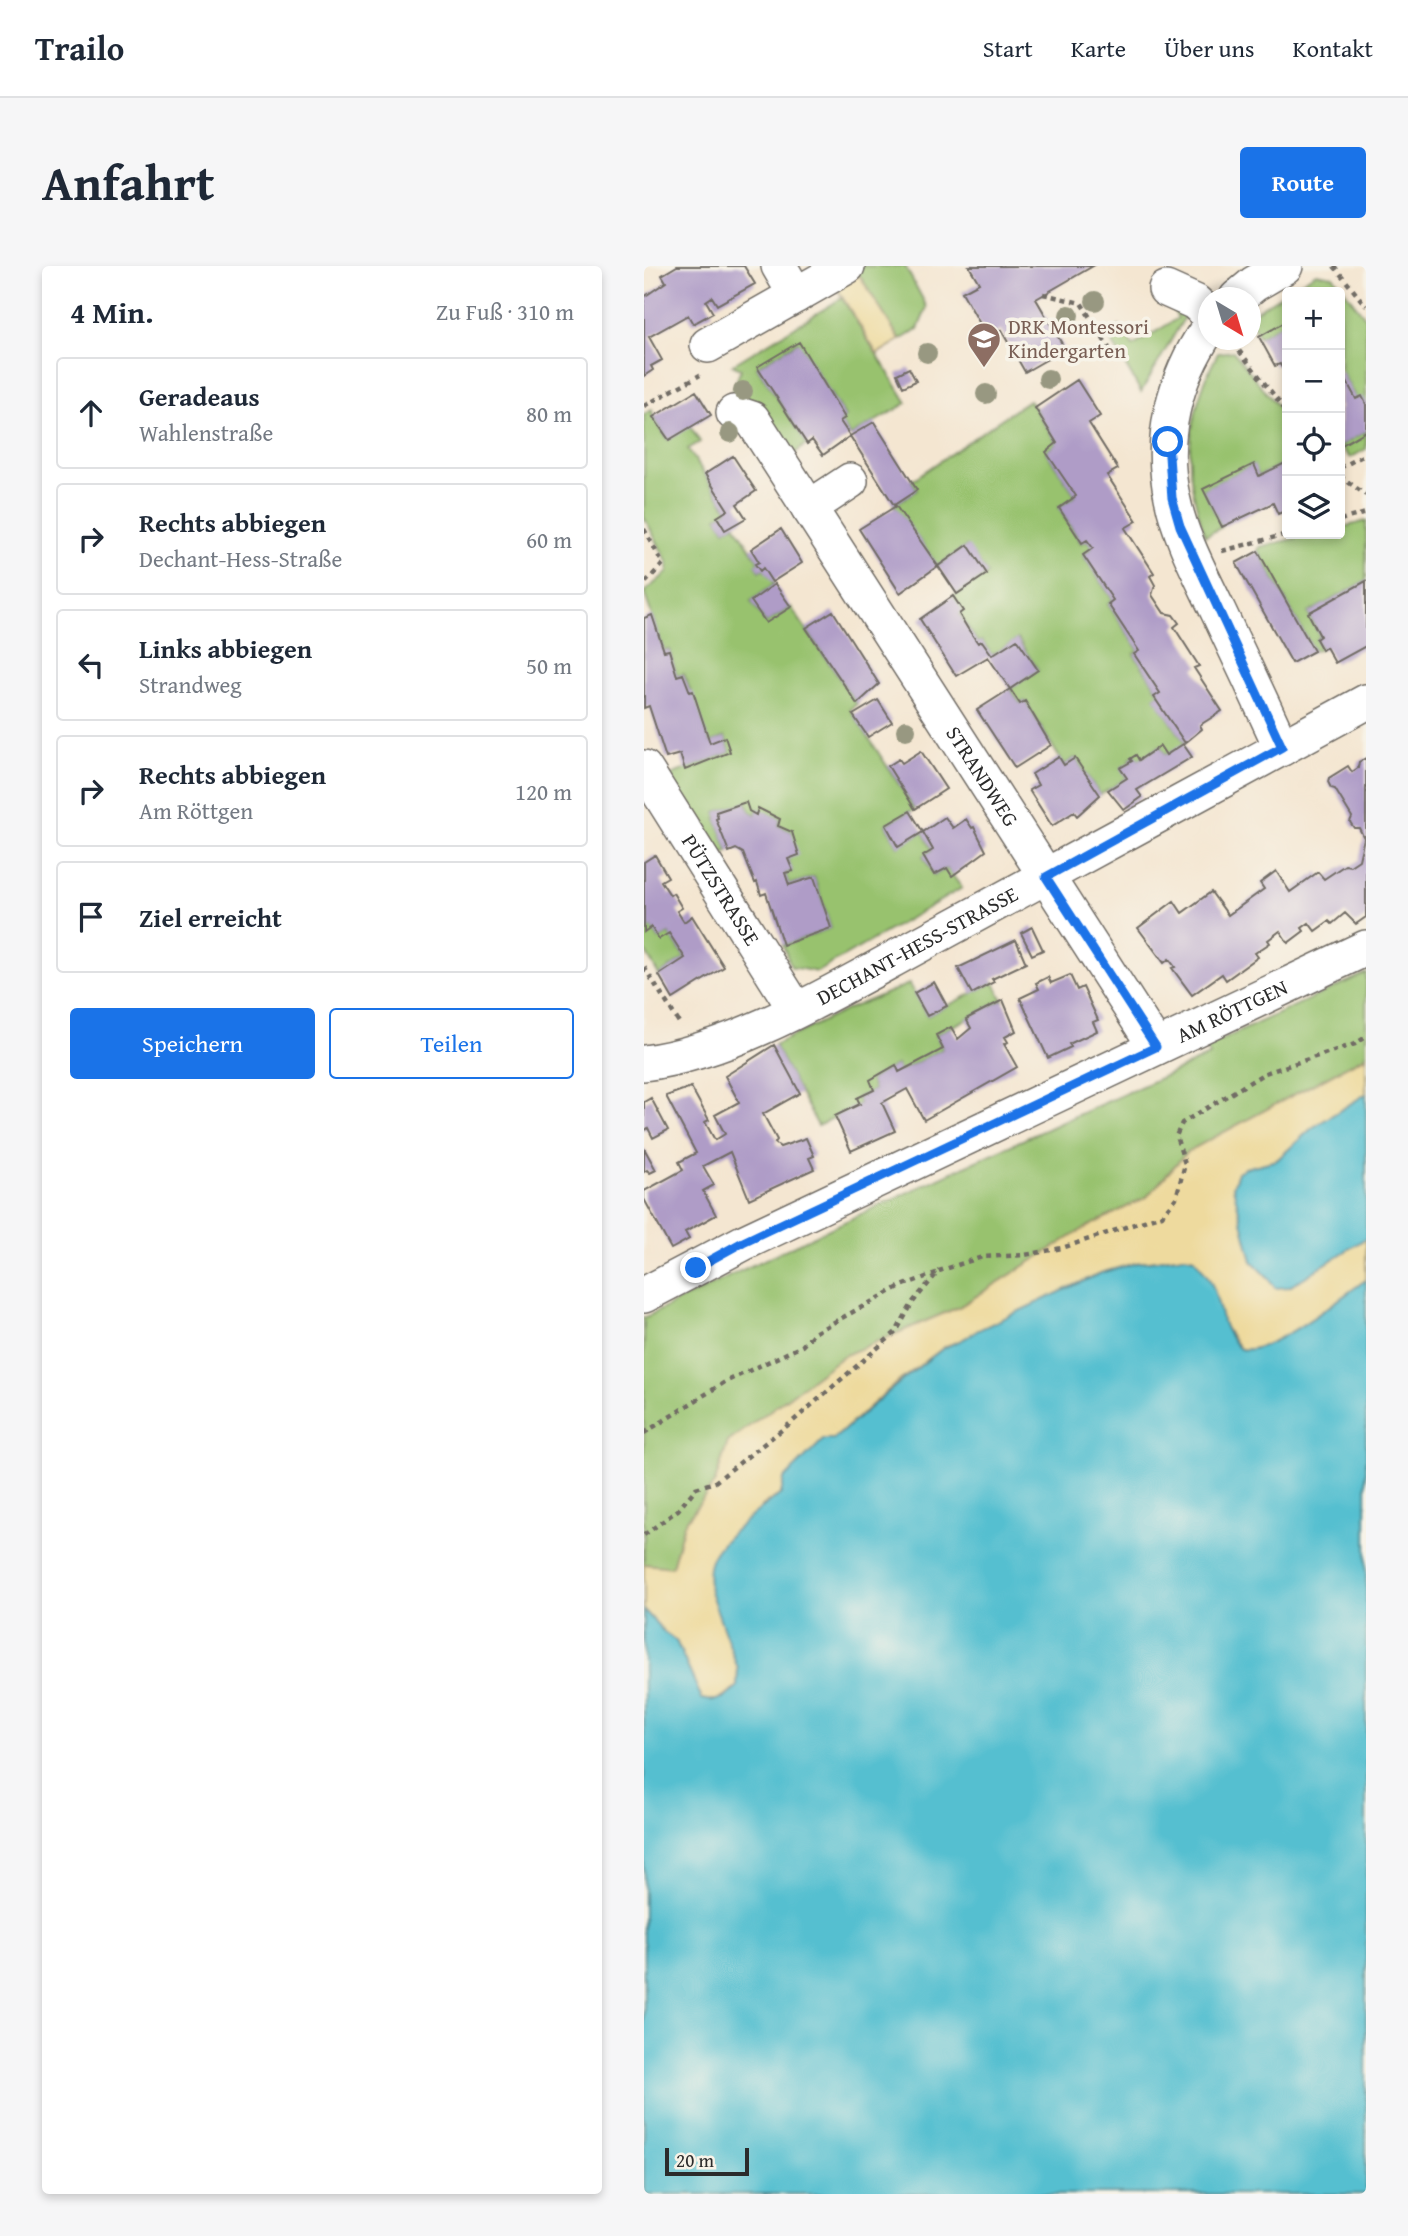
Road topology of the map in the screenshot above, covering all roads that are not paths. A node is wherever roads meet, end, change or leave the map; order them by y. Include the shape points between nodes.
1 (847, 266) edge
2 (1284, 266) edge
3 (787, 281) edge
4 (1250, 287) edge
5 (1166, 289) dead end
6 (1198, 305) edge
7 (1198, 345) edge
8 (707, 358) road end
9 (734, 412) dead end
10 (850, 481) dead end
11 (809, 508) junction
12 (1366, 702) edge
13 (1282, 747) junction
14 (644, 768) edge
15 (1046, 877) junction
16 (1366, 948) edge
17 (796, 1010) junction
18 (1156, 1047) junction
19 (644, 1063) edge
20 (644, 1296) edge

1 - 3 street
2 - 4 street
3 - 8 street
5 - 6 street
7 - 13 street via 1177,390 1168,442 1172,498 1194,559
9 - 11 street, STRANDWEG via 752,419
10 - 11 street
11 - 15 street, STRANDWEG
12 - 13 street, DECHANT-HESS-STRASSE
13 - 15 street, DECHANT-HESS-STRASSE
14 - 17 street, PÜTZSTRASSE
15 - 17 street, DECHANT-HESS-STRASSE
15 - 18 street, STRANDWEG
16 - 18 street, AM RÖTTGEN
17 - 19 street, DECHANT-HESS-STRASSE via 697,1051
18 - 20 street, AM RÖTTGEN via 743,1242

